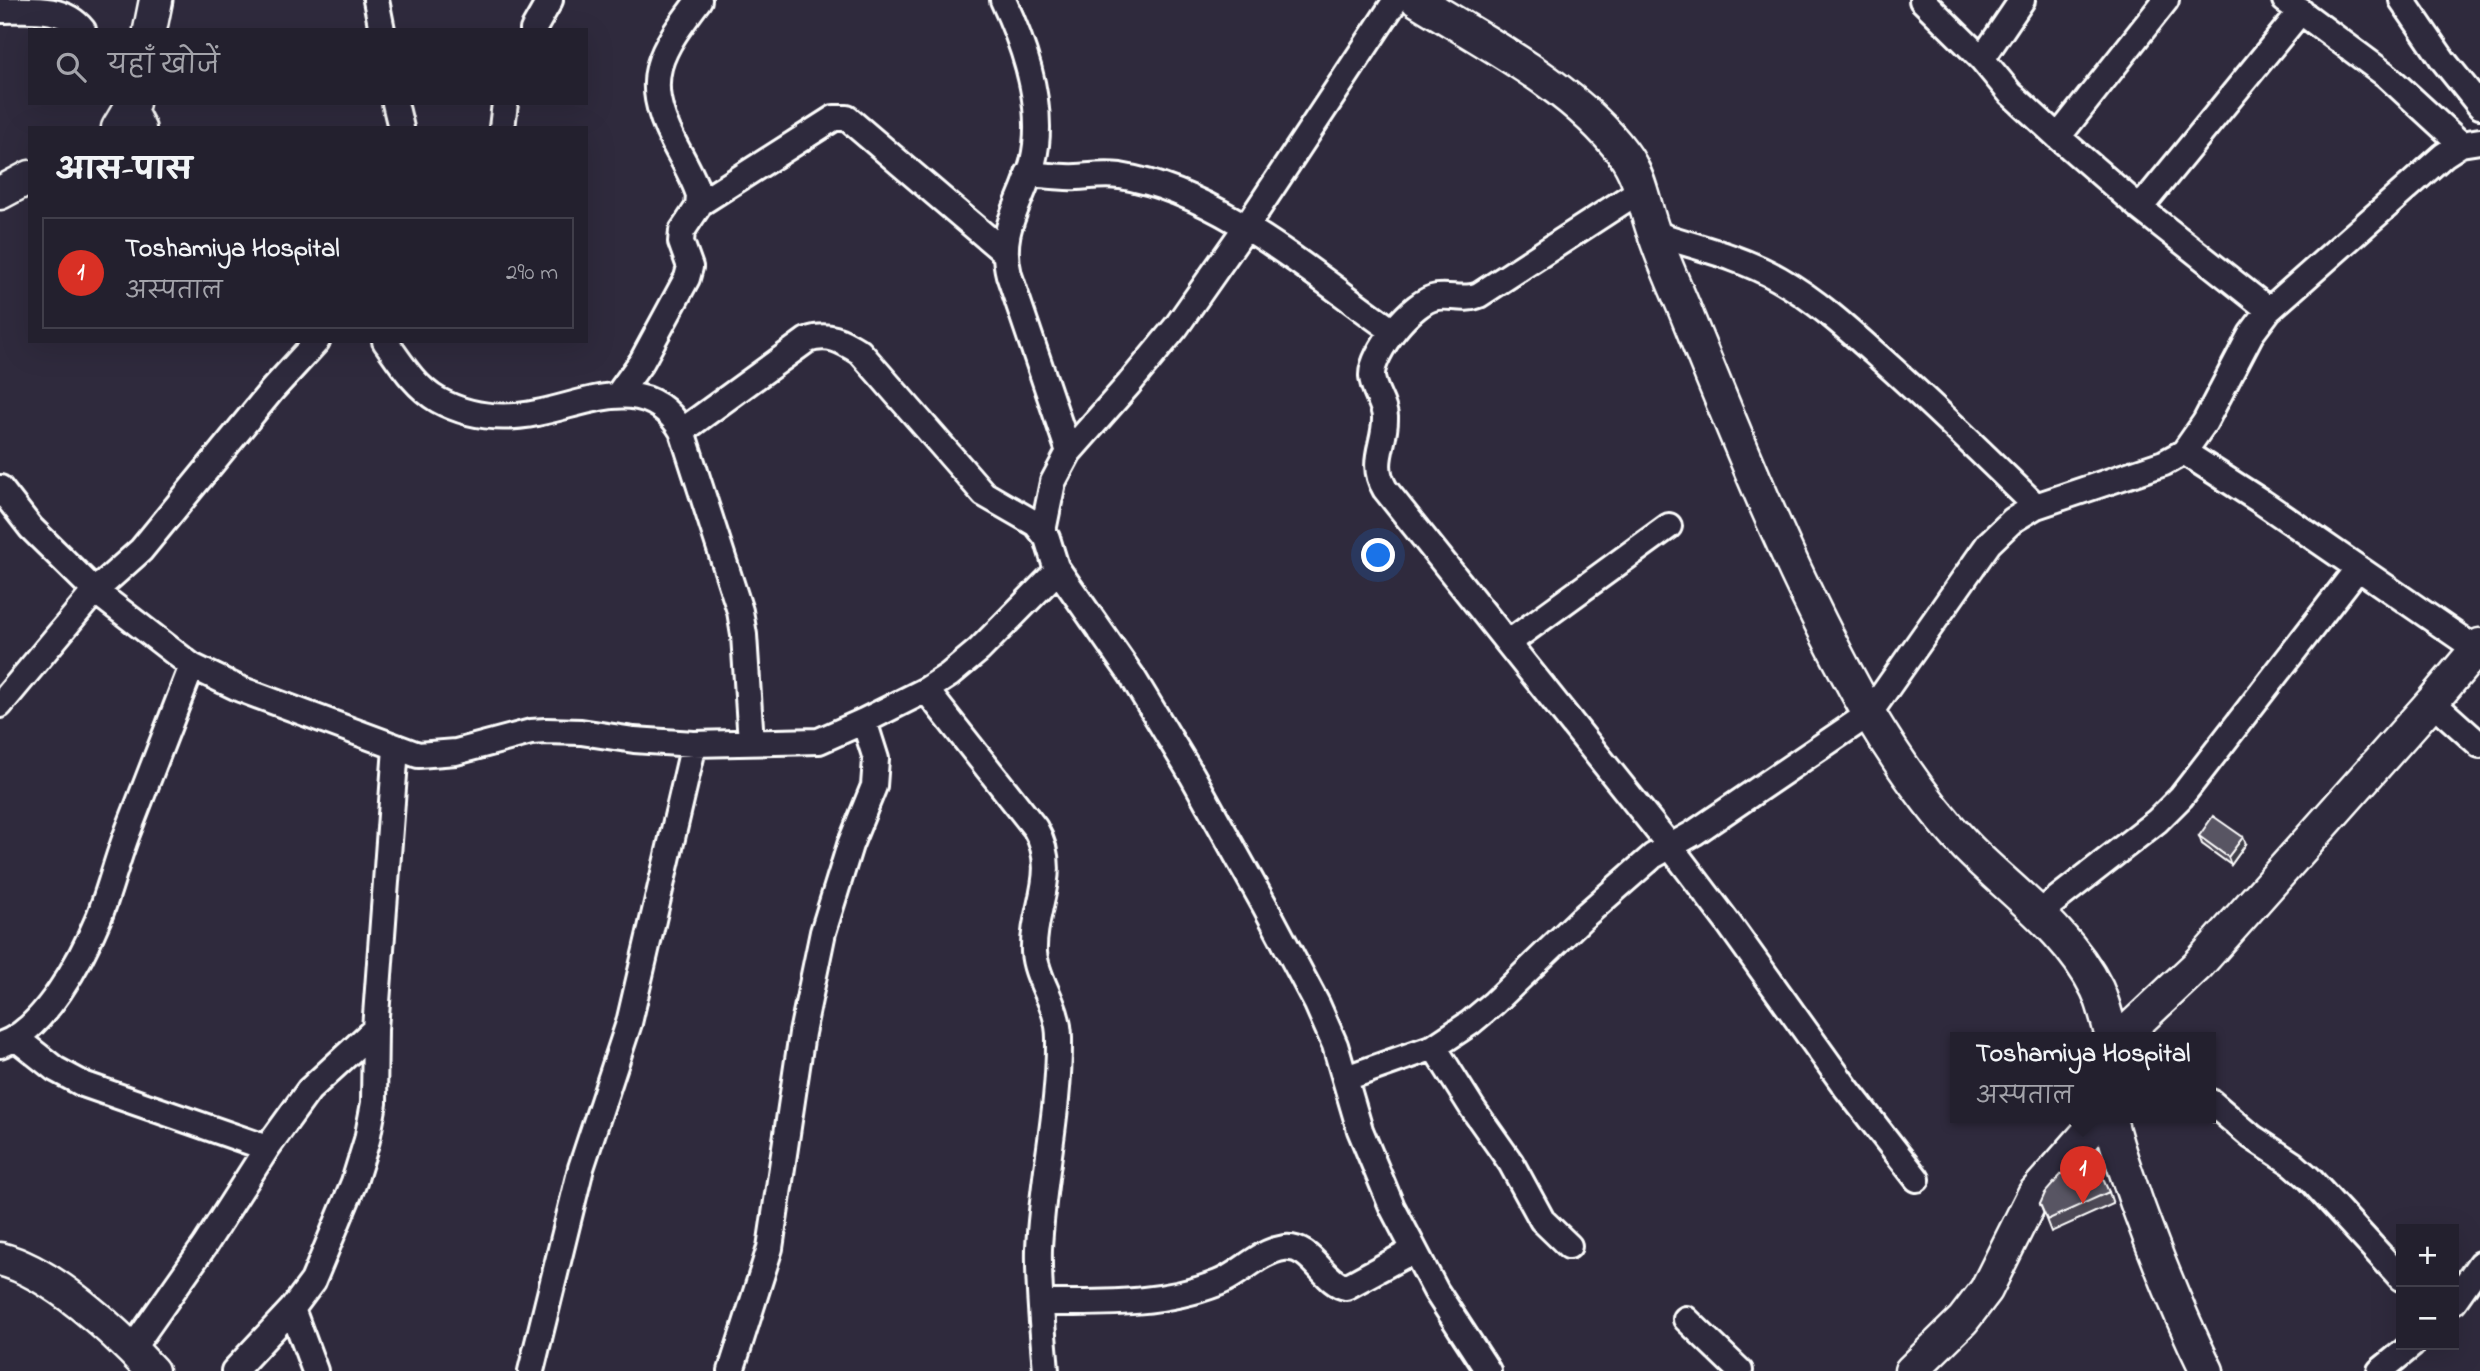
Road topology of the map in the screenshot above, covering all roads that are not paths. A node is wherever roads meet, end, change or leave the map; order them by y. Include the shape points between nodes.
1 (156, 0) edge
2 (376, 0) edge
3 (550, 0) edge
4 (699, 0) edge
5 (1003, 0) edge
6 (1396, 0) edge
7 (1417, 0) edge
8 (1922, 0) edge
9 (2022, 0) edge
10 (2166, 0) edge
11 (2402, 0) edge
12 (2293, 6) edge
13 (0, 10) edge
14 (82, 28) edge
15 (150, 28) edge
16 (382, 28) edge
17 (534, 28) edge
18 (1982, 59) junction
19 (395, 105) edge
20 (505, 105) edge
21 (2480, 106) edge
22 (401, 126) edge
23 (502, 126) edge
24 (2059, 137) junction
25 (2470, 143) edge
26 (1028, 174) junction
27 (28, 178) edge
28 (1642, 189) junction
29 (0, 193) edge
30 (699, 204) junction
31 (2140, 208) junction
32 (1246, 227) junction
33 (1653, 233) junction
34 (1004, 253) junction
35 (2269, 310) junction
36 (1394, 331) junction
37 (315, 343) edge
38 (387, 343) edge
39 (619, 393) junction
40 (682, 431) junction
41 (1069, 452) junction
42 (2184, 452) junction
43 (0, 488) edge
44 (2036, 506) junction
45 (1669, 526) dead end
46 (1043, 531) junction
47 (2358, 568) junction
48 (1058, 570) junction
49 (94, 591) junction
50 (1508, 643) junction
51 (2478, 647) edge
52 (192, 666) junction
53 (926, 690) junction
54 (2432, 702) junction
55 (0, 705) edge
56 (1869, 714) junction
57 (864, 721) junction
58 (751, 742) junction
59 (694, 744) junction
60 (2480, 745) edge
61 (396, 748) junction
62 (1670, 846) junction
63 (2039, 913) junction
64 (374, 1029) junction
65 (2122, 1032) edge
66 (2128, 1032) edge
67 (8, 1042) edge
68 (1434, 1047) junction
69 (1346, 1079) junction
70 (2216, 1106) edge
71 (2097, 1123) edge
72 (2111, 1123) edge
73 (267, 1148) junction
74 (1917, 1179) dead end
75 (1569, 1246) dead end
76 (1414, 1250) junction
77 (0, 1259) edge
78 (2480, 1264) edge
79 (2396, 1273) edge
80 (2459, 1294) edge
81 (1042, 1303) junction
82 (292, 1309) junction
83 (1686, 1319) dead end
84 (2407, 1350) edge
85 (142, 1360) edge
86 (234, 1371) edge
87 (315, 1371) edge
88 (531, 1371) edge
89 (731, 1371) edge
90 (1045, 1371) edge
91 (1488, 1371) edge
92 (1740, 1371) edge
93 (1911, 1371) edge
94 (2207, 1371) edge
95 (2380, 1371) edge

1 - 15 street
2 - 16 street
3 - 17 street
4 - 30 street via 670,39 656,80 659,109
5 - 26 street via 1028,62 1035,102 1036,142
6 - 32 street
7 - 28 street via 1559,90 1624,154
8 - 18 street
9 - 18 street
10 - 24 street
11 - 21 street
12 - 25 street
12 - 31 street
13 - 14 street via 64,15
18 - 24 street via 2010,93
19 - 22 street
20 - 23 street
24 - 31 street
25 - 35 street via 2444,155 2417,177
26 - 32 street via 1134,179 1203,202
26 - 34 street via 1006,232
27 - 29 street
28 - 33 street
28 - 36 street via 1479,295 1427,300
30 - 34 street via 834,118 847,118
30 - 39 street via 682,230 688,278
31 - 35 street
32 - 36 street
32 - 41 street via 1176,327
33 - 44 street via 1741,260 1803,295 1938,409
33 - 56 street via 1782,540
34 - 41 street
35 - 42 street
36 - 50 street via 1373,370 1385,416 1377,474
37 - 49 street via 141,550
38 - 39 street via 423,389 476,415 536,414
39 - 40 street via 654,403 673,417
40 - 46 street via 798,345 816,338 841,340 860,352 984,494
40 - 58 street via 740,611
41 - 46 street via 1053,482
42 - 44 street
42 - 47 street
43 - 49 street via 31,528
44 - 56 street via 1989,543
45 - 50 street
46 - 48 street
47 - 51 street
47 - 63 street via 2181,797
48 - 53 street via 979,650
48 - 69 street via 1132,676 1205,798 1317,1004
49 - 52 street
49 - 55 street
50 - 62 street
51 - 54 street
52 - 61 street via 240,690
52 - 67 street via 99,917 41,1017
53 - 57 street
53 - 81 street via 1042,839 1046,887 1034,954 1057,1017 1059,1038 1040,1249
54 - 60 street
54 - 66 street via 2197,965
56 - 62 street
56 - 63 street via 1942,819
57 - 58 street via 819,741
57 - 89 street via 876,759 874,786 822,933 770,1248
58 - 59 street
59 - 61 street via 561,730 531,732 436,755
59 - 88 street via 629,1023 581,1168
61 - 64 street
62 - 68 street via 1637,869 1482,1013
62 - 74 street
63 - 65 street via 2073,953
64 - 73 street via 317,1081
64 - 82 street via 374,1103 367,1140 323,1259
67 - 73 street via 83,1084
68 - 69 street
68 - 75 street via 1511,1163 1537,1214
69 - 76 street via 1360,1130
70 - 79 street via 2309,1178
71 - 93 street via 2034,1194 1986,1290 1964,1320
72 - 94 street via 2143,1221
73 - 85 street via 205,1245
76 - 81 street via 1346,1287 1310,1257 1284,1248 1260,1256 1218,1283 1179,1294 1138,1301
76 - 91 street
77 - 85 street via 53,1282
78 - 80 street
81 - 90 street
82 - 86 street
82 - 87 street
83 - 92 street
84 - 95 street

